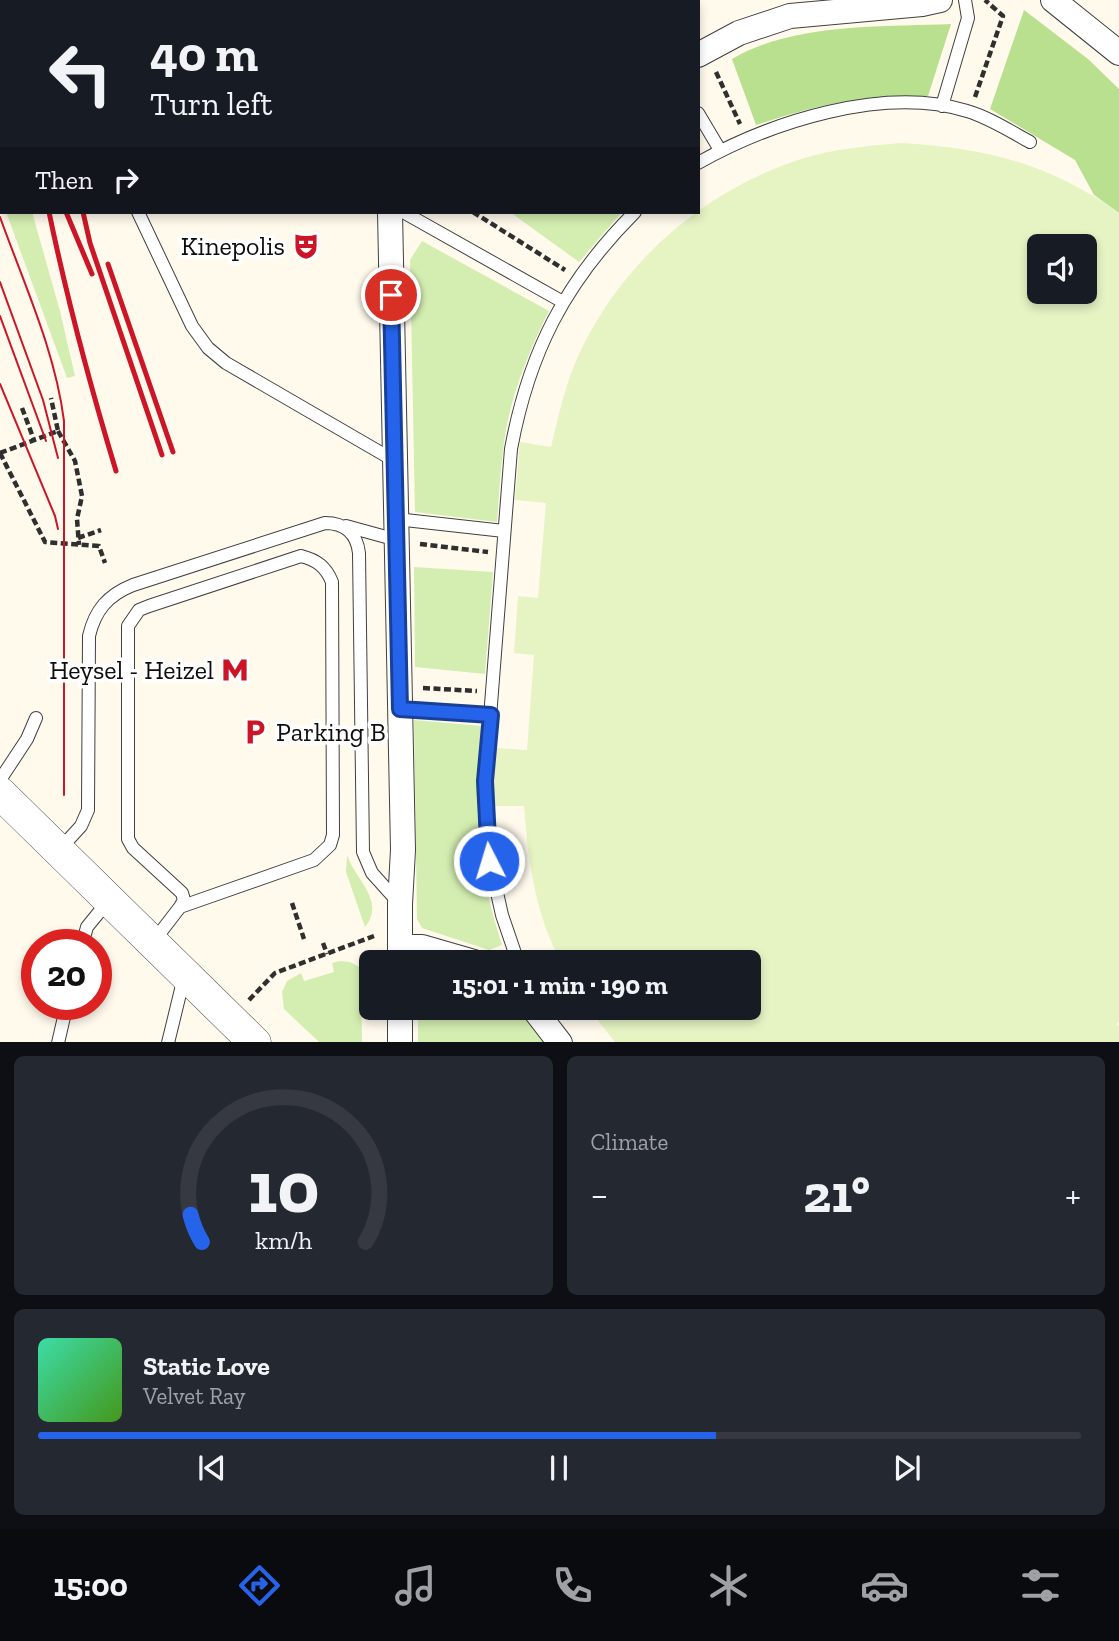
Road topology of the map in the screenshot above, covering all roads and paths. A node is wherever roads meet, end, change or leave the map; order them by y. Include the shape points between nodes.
1 (940, 0) edge
2 (965, 0) edge
3 (985, 0) edge
4 (1053, 0) edge
5 (1119, 53) edge
6 (706, 61) edge
7 (942, 106) junction
8 (970, 111) junction
9 (700, 116) edge
10 (746, 138) junction
11 (1030, 142) dead end
12 (720, 150) junction
13 (700, 162) edge
14 (139, 214) edge
15 (390, 214) edge
16 (407, 214) edge
17 (476, 214) edge
18 (633, 214) edge
19 (578, 278) junction
20 (563, 302) junction
21 (51, 398) dead end
22 (22, 408) dead end
23 (58, 431) junction
24 (34, 440) junction
25 (0, 453) edge
26 (395, 461) junction
27 (339, 524) junction
28 (101, 530) dead end
29 (504, 531) junction
30 (401, 534) junction
31 (78, 538) junction
32 (79, 545) junction
33 (502, 553) junction
34 (105, 563) dead end
35 (412, 687) dead end
36 (492, 692) junction
37 (400, 709) junction
38 (491, 715) junction
39 (36, 718) dead end
40 (0, 780) edge
41 (0, 793) edge
42 (59, 850) junction
43 (110, 900) junction
44 (292, 903) dead end
45 (400, 904) junction
46 (180, 907) junction
47 (86, 929) edge
48 (374, 936) dead end
49 (304, 939) dead end
50 (153, 942) junction
51 (323, 943) dead end
52 (400, 950) edge
53 (414, 950) edge
54 (436, 950) edge
55 (514, 950) edge
56 (327, 954) junction
57 (185, 974) junction
58 (248, 1000) dead end
59 (63, 1020) edge
60 (400, 1020) edge
61 (544, 1020) edge
62 (58, 1042) edge
63 (168, 1042) edge
64 (255, 1042) edge
65 (400, 1042) edge
66 (560, 1042) edge

1 - 6 street via 790,16 739,33
2 - 7 lane via 968,18
3 - 8 path via 1003,16
4 - 5 street
6 - 10 path
7 - 8 lane
7 - 10 lane via 845,108
8 - 11 lane
9 - 12 lane
10 - 12 lane
12 - 13 lane
14 - 26 lane via 191,326 208,348 226,363
15 - 26 street
16 - 20 lane
17 - 19 path
18 - 19 lane
19 - 20 lane
20 - 29 lane via 540,347 519,411
21 - 23 path
22 - 24 path
23 - 24 path
23 - 31 path via 75,461 82,496 76,519
24 - 25 path
25 - 32 path via 45,542
26 - 30 street
27 - 30 lane
27 - 42 lane via 325,523 132,585 99,610 89,636 88,810 81,827
27 - 45 lane via 354,536 359,553 363,852 372,873
28 - 31 path
29 - 30 lane
29 - 33 lane
30 - 33 path
30 - 37 street
31 - 32 path
32 - 34 path via 99,546
33 - 36 lane
35 - 36 path
36 - 38 lane
37 - 38 lane
37 - 45 street
38 - 55 lane via 485,781 489,861
39 - 40 lane
41 - 42 street
42 - 43 street
43 - 47 lane
43 - 50 street
44 - 49 path
45 - 52 street
46 - 46 lane via 314,860 330,845 332,582 328,572 312,559 301,556 149,606 139,610 128,626 128,839 182,893
46 - 50 lane
48 - 56 path
50 - 57 street
51 - 56 path
53 - 54 street
56 - 58 path via 275,973
57 - 63 lane
57 - 64 street
59 - 62 lane
60 - 65 street
61 - 66 street

